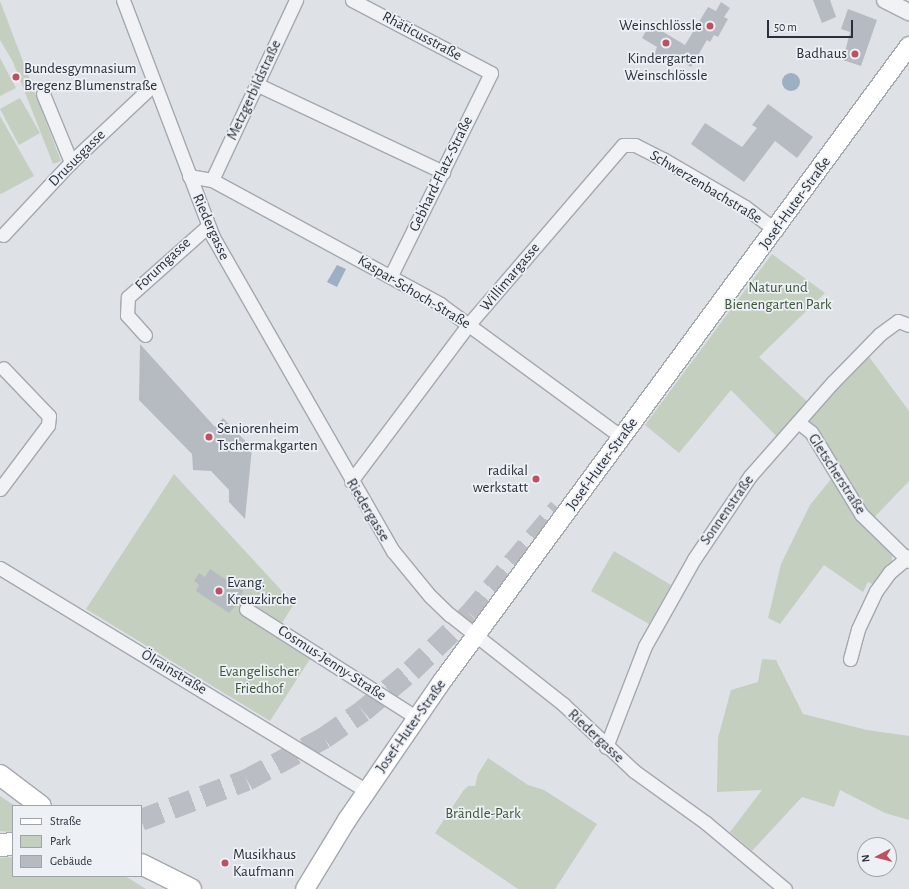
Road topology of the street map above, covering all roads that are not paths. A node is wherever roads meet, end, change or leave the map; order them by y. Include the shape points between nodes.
1 (123, 0) edge
2 (296, 0) edge
3 (352, 0) edge
4 (885, 0) edge
5 (909, 12) edge
6 (909, 46) edge
7 (491, 73) joint
8 (154, 84) junction
9 (256, 84) junction
10 (43, 94) dead end
11 (635, 145) joint
12 (71, 162) junction
13 (443, 172) junction
14 (189, 176) junction
15 (212, 180) junction
16 (208, 226) junction
17 (776, 230) junction
18 (3, 235) dead end
19 (391, 275) junction
20 (469, 324) junction
21 (909, 325) edge
22 (145, 336) dead end
23 (3, 368) dead end
24 (798, 422) junction
25 (622, 437) junction
26 (350, 481) junction
27 (0, 489) edge
28 (908, 558) edge
29 (0, 568) edge
30 (246, 609) dead end
31 (475, 635) junction
32 (850, 659) dead end
33 (416, 718) junction
34 (606, 747) junction
35 (0, 775) edge
36 (367, 791) junction
37 (40, 805) edge
38 (12, 844) edge
39 (0, 845) edge
40 (142, 864) edge
41 (191, 889) edge
42 (305, 889) edge
43 (785, 889) edge

1 - 8 street, Riedergasse
2 - 9 street, Metzgerbildstraße
3 - 7 street, Rhäticusstraße
4 - 5 street
6 - 17 main road, Josef-Huter-Straße
7 - 13 street, Gebhard-Flatz-Straße
8 - 12 street, Drususgasse
8 - 14 street, Riedergasse
9 - 13 street
9 - 15 street, Metzgerbildstraße
10 - 12 street
11 - 17 street, Schwerzenbachstraße via 746,207
11 - 20 street, Willimargasse via 623,145
12 - 18 street, Drususgasse
13 - 19 street, Gebhard-Flatz-Straße
14 - 15 street, Kaspar-Schoch-Straße
14 - 16 street, Riedergasse
15 - 19 street, Kaspar-Schoch-Straße
16 - 22 street, Forumgasse via 130,294 126,308 129,318
16 - 26 street, Riedergasse
17 - 25 main road, Josef-Huter-Straße
19 - 20 street, Kaspar-Schoch-Straße
20 - 25 street, Kaspar-Schoch-Straße
20 - 26 street, Willimargasse
21 - 24 street, Sonnenstraße via 898,321 880,334
23 - 27 street via 49,416 48,425
24 - 28 street, Gletscherstraße via 811,432 860,514
24 - 34 street, Sonnenstraße via 750,476 694,559 645,646
25 - 31 main road, Josef-Huter-Straße
26 - 31 street, Riedergasse via 393,551 411,575 430,596
28 - 32 street via 890,572 876,591 858,629
29 - 36 street, Ölrainstraße
30 - 33 street, Cosmus-Jenny-Straße
31 - 33 main road, Josef-Huter-Straße
31 - 34 street, Riedergasse via 563,704
33 - 36 main road, Josef-Huter-Straße
34 - 43 street, Riedergasse via 706,823
35 - 37 main road
36 - 42 main road, Josef-Huter-Straße
38 - 39 highway
40 - 41 main road

